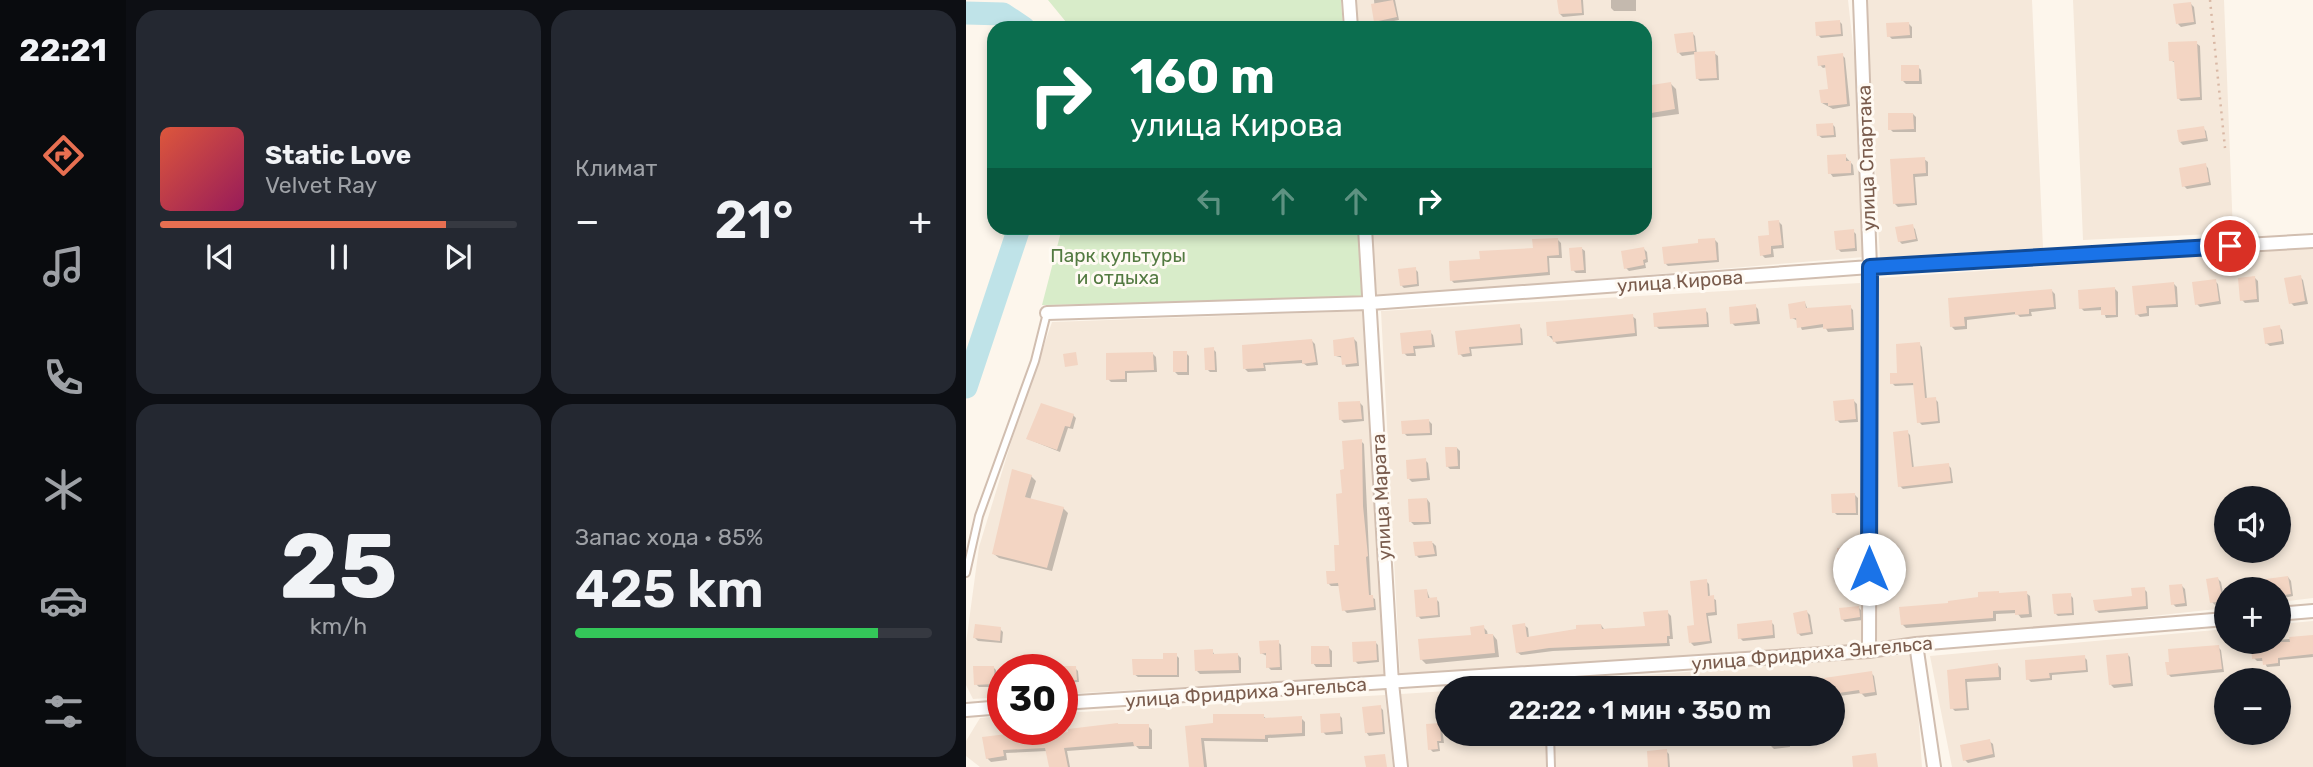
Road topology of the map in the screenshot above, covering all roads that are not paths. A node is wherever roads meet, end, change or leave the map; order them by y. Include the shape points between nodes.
1 (1349, 0) edge
2 (1860, 0) edge
3 (1350, 21) edge
4 (1365, 235) edge
5 (2313, 241) edge
6 (1870, 267) junction
7 (1370, 303) junction
8 (1047, 313) joint
9 (966, 573) edge
10 (2313, 611) edge
11 (2291, 613) edge
12 (2214, 619) edge
13 (1916, 644) junction
14 (1869, 651) junction
15 (1547, 673) junction
16 (1547, 676) edge
17 (1392, 683) junction
18 (1078, 703) edge
19 (987, 708) edge
20 (966, 710) edge
21 (1550, 746) edge
22 (1401, 767) edge
23 (1551, 767) edge
24 (1934, 767) edge

1 - 3 street
2 - 6 street, улица Спартака
4 - 7 street, улица Марата
5 - 6 street, улица Кирова
6 - 7 street, улица Кирова
6 - 14 street, улица Спартака
7 - 8 street, улица Кирова
7 - 17 street, улица Марата
8 - 9 lane via 1035,361 979,516
10 - 11 street
12 - 13 street, улица Фридриха Энгельса
13 - 14 street, улица Фридриха Энгельса
13 - 24 street
14 - 15 street, улица Фридриха Энгельса
15 - 16 lane
15 - 17 street, улица Фридриха Энгельса
17 - 18 street, улица Фридриха Энгельса
17 - 22 street, улица Марата
19 - 20 street
21 - 23 lane

